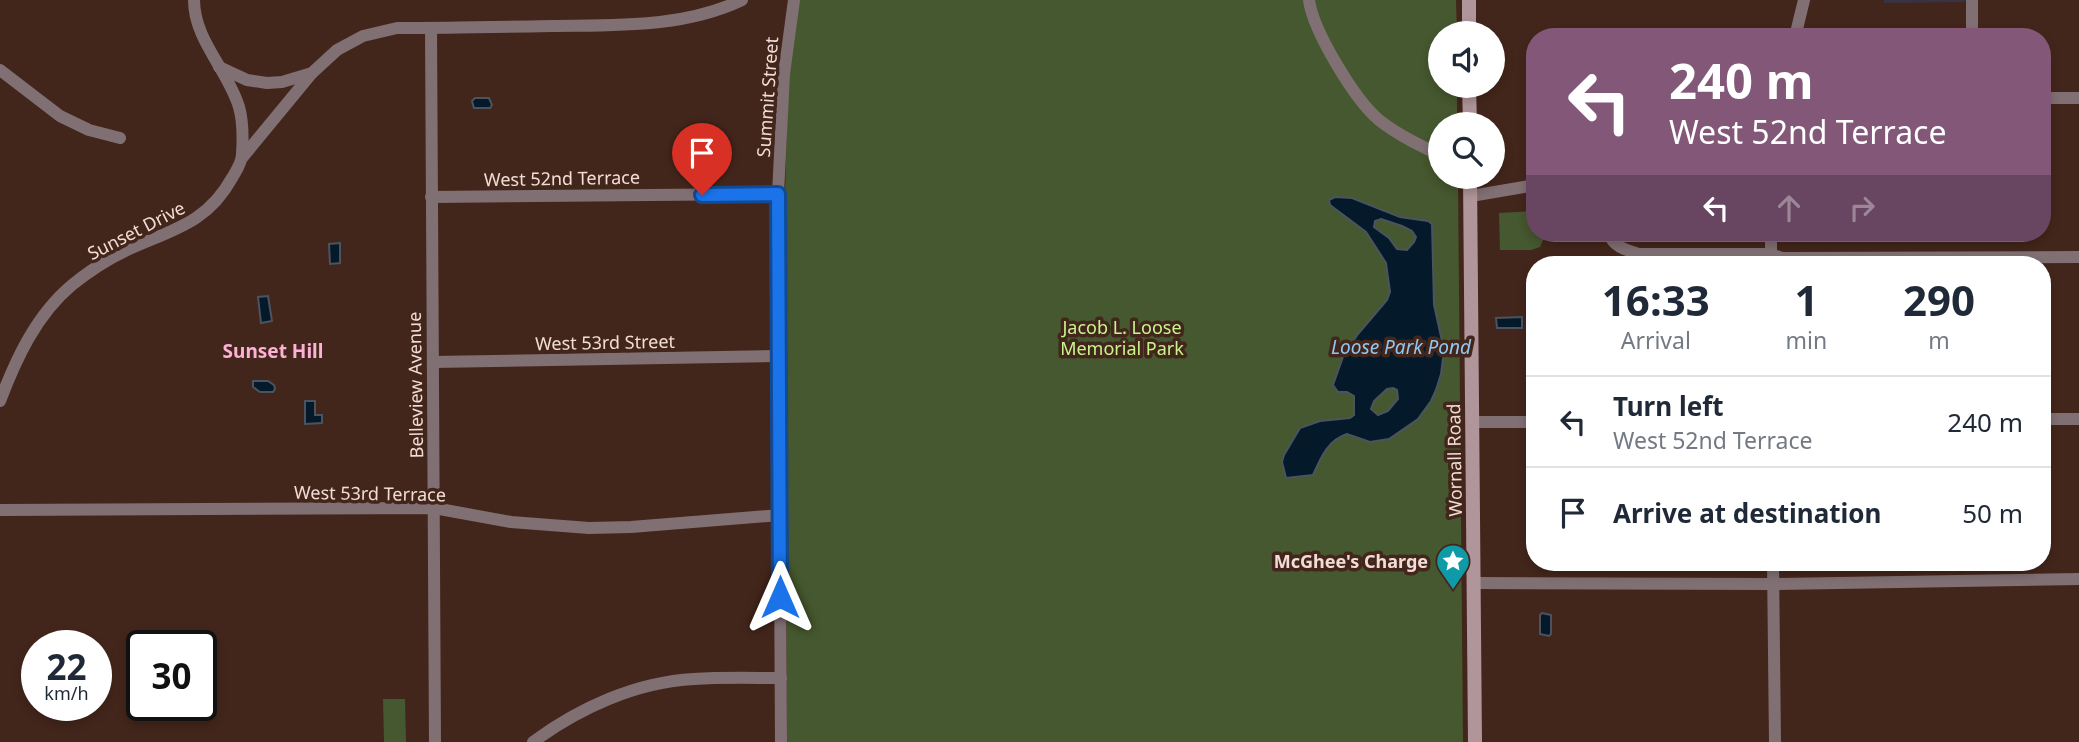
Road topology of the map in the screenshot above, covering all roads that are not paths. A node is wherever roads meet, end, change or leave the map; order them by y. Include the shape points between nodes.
1 (194, 0) edge
2 (742, 0) edge
3 (794, 0) edge
4 (1309, 0) edge
5 (1469, 0) edge
6 (1804, 0) edge
7 (1972, 0) edge
8 (1469, 21) edge
9 (431, 28) junction
10 (1797, 28) edge
11 (1972, 28) edge
12 (219, 67) junction
13 (0, 70) edge
14 (312, 73) junction
15 (2051, 98) edge
16 (2079, 98) edge
17 (120, 138) dead end
18 (1428, 149) edge
19 (242, 158) junction
20 (1526, 187) edge
21 (1471, 189) edge
22 (778, 194) junction
23 (1471, 196) junction
24 (431, 197) junction
25 (1613, 242) edge
26 (1691, 256) edge
27 (2051, 257) edge
28 (2079, 257) edge
29 (778, 356) junction
30 (433, 362) junction
31 (6, 371) edge
32 (0, 401) edge
33 (2051, 419) edge
34 (2079, 419) edge
35 (1473, 422) junction
36 (1526, 422) edge
37 (434, 508) junction
38 (0, 510) edge
39 (780, 515) junction
40 (1773, 571) edge
41 (2079, 579) edge
42 (1475, 583) junction
43 (1773, 584) junction
44 (781, 678) junction
45 (435, 742) edge
46 (533, 742) edge
47 (781, 742) edge
48 (1475, 742) edge
49 (1775, 742) edge

1 - 12 street, Sunset Drive via 198,26
2 - 9 street, Sunset Drive via 701,15 635,25
3 - 22 street, Summit Street via 784,74
4 - 18 street via 1324,41 1363,103 1378,119
5 - 8 main road
6 - 10 street
7 - 11 street
9 - 14 street, Sunset Drive via 397,28 363,36 337,50
9 - 24 street, Belleview Avenue
12 - 14 street via 267,83
12 - 19 street, Sunset Drive via 239,108
13 - 17 street via 60,116
14 - 19 street, Sunset Drive
15 - 16 street
19 - 31 street, Sunset Drive via 223,193 201,217 108,260 70,287
20 - 23 street
21 - 23 main road, Wornall Road
22 - 24 street, West 52nd Terrace
22 - 29 street, Summit Street
23 - 35 main road, Wornall Road
24 - 30 street, Belleview Avenue
25 - 26 street via 1639,254
27 - 28 street
29 - 30 street, West 53rd Street
29 - 39 street, Summit Street
30 - 37 street, Belleview Avenue
31 - 32 street, Sunset Drive
33 - 34 street
35 - 36 street
35 - 42 main road, Wornall Road
37 - 38 street, West 53rd Terrace
37 - 39 street, West 53rd Terrace via 511,522 589,528
37 - 45 street, Belleview Avenue
39 - 44 street, Summit Street
40 - 43 street
41 - 43 street
42 - 43 street
42 - 48 main road, Wornall Road
43 - 49 street
44 - 46 street via 660,684 600,703
44 - 47 street, Summit Street

